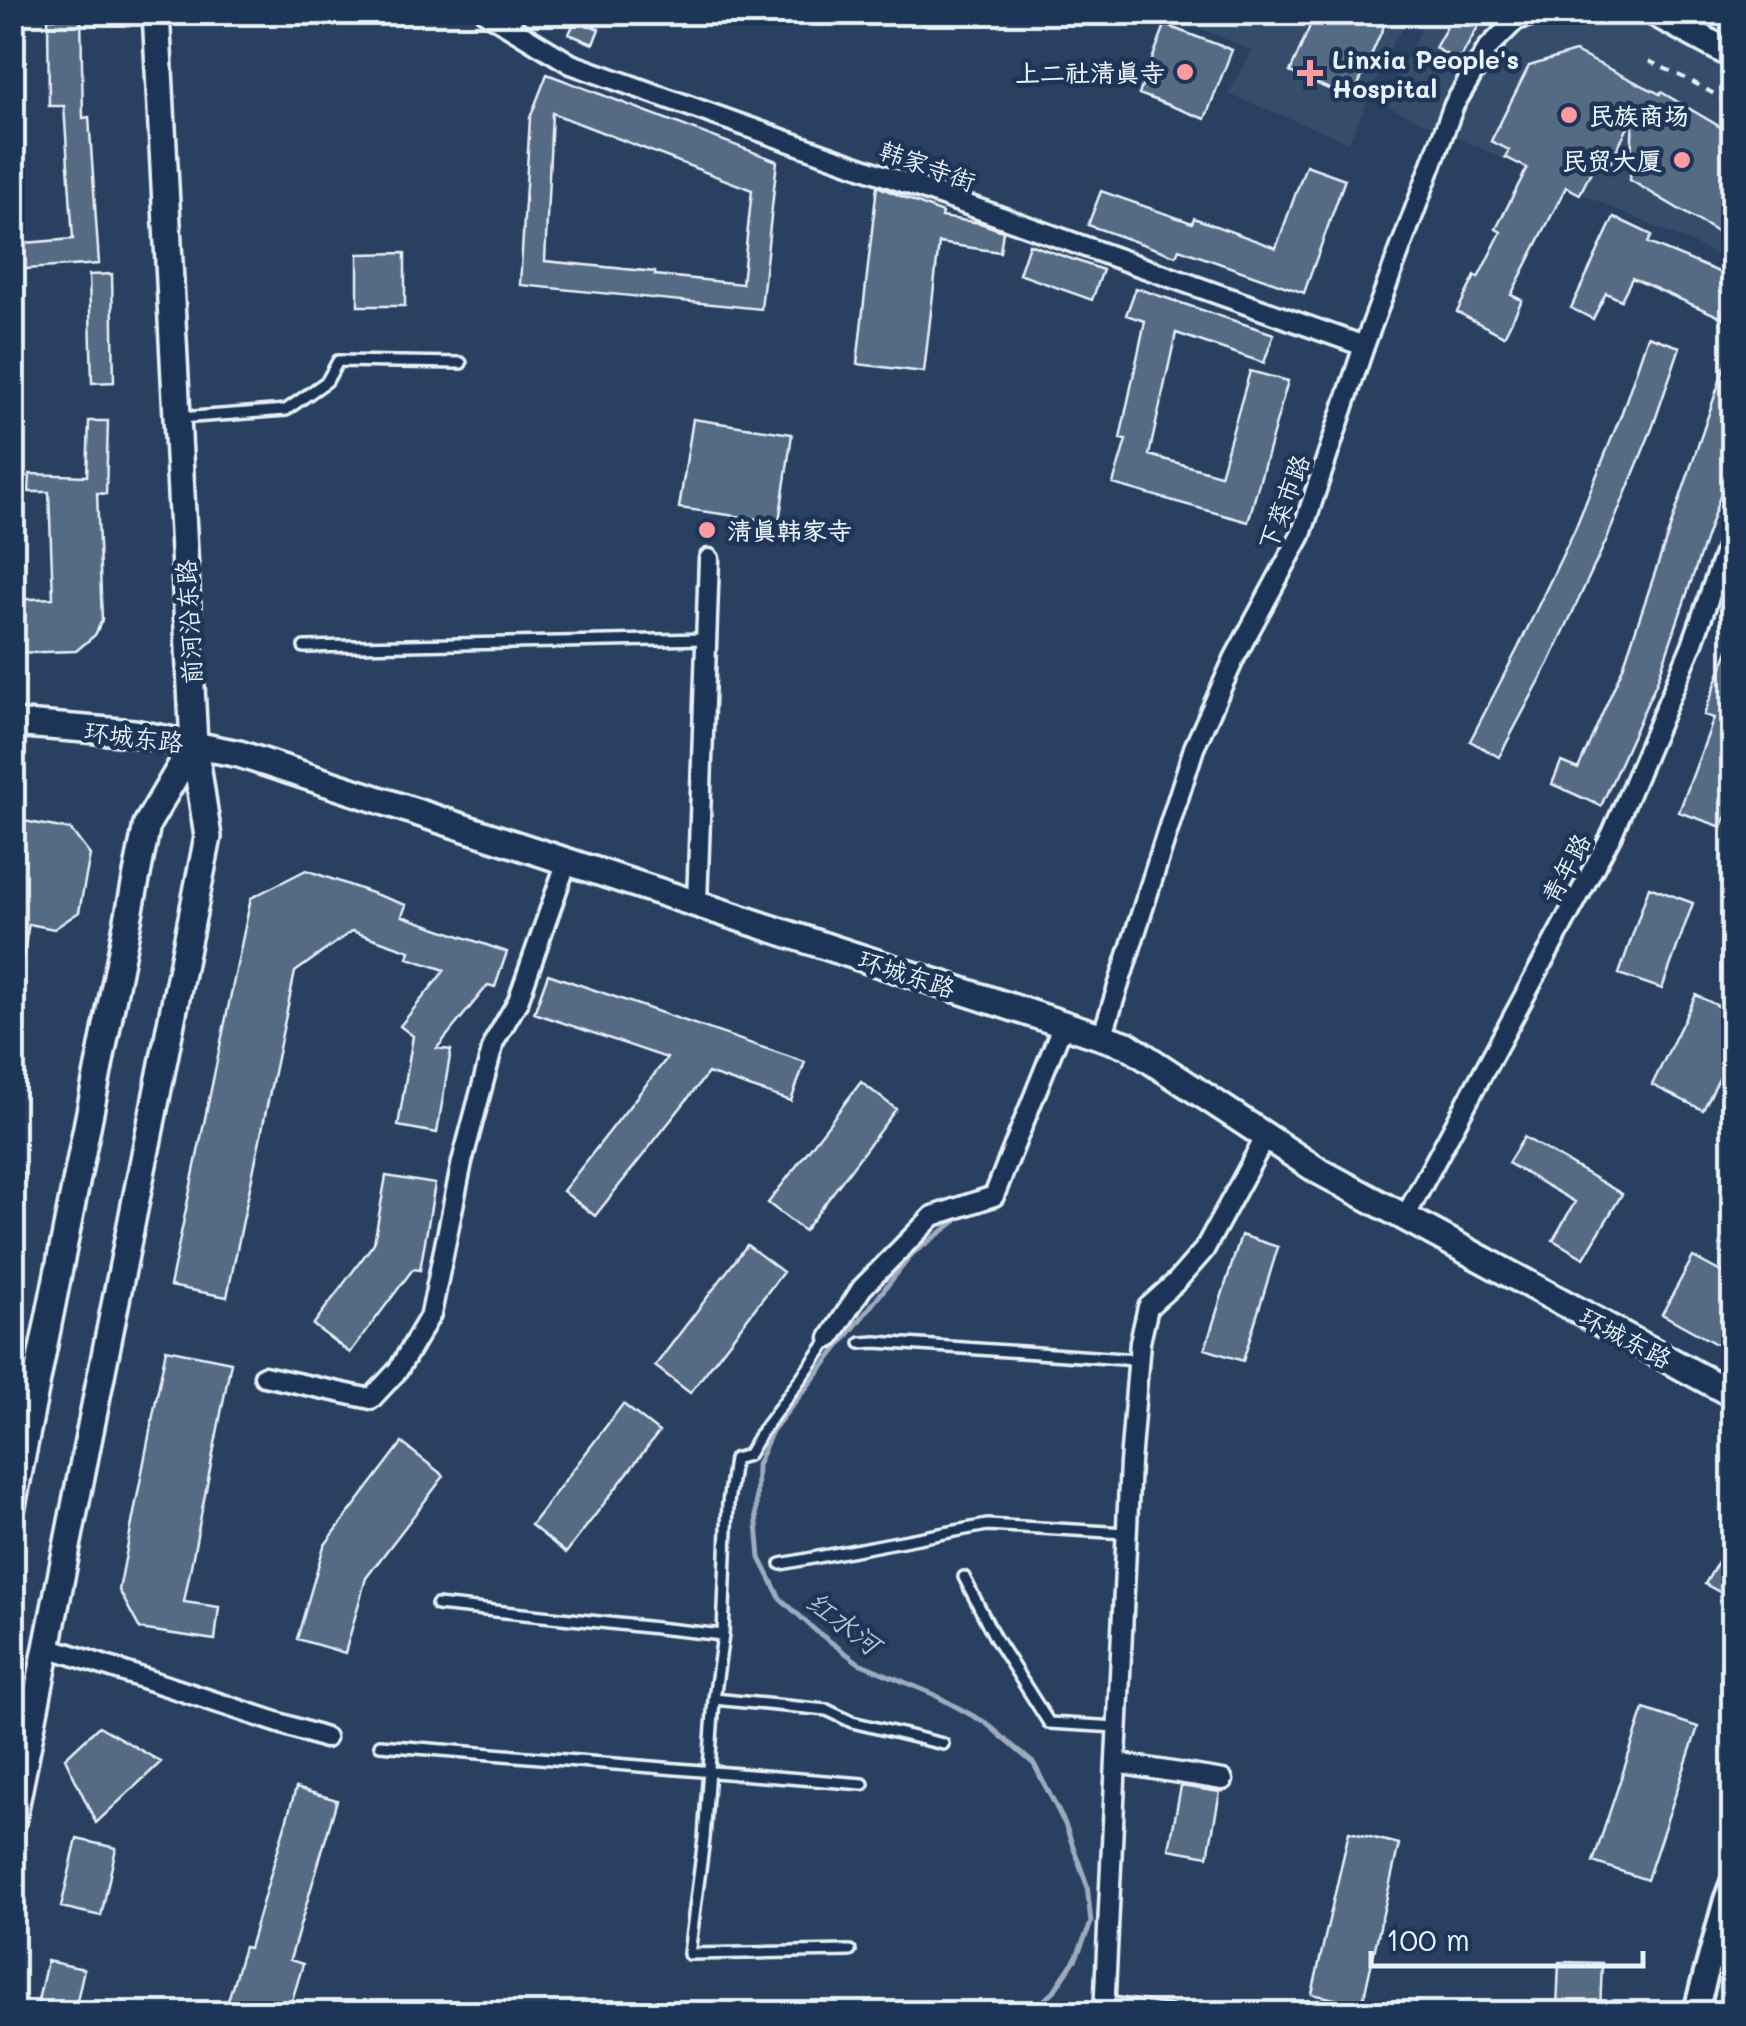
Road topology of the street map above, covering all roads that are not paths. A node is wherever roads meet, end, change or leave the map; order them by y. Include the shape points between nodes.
1 (156, 12) edge
2 (485, 12) edge
3 (1544, 12) edge
4 (1653, 12) edge
5 (516, 21) edge
6 (1734, 56) edge
7 (1364, 346) junction
8 (461, 363) dead end
9 (177, 418) junction
10 (1734, 526) edge
11 (709, 559) dead end
12 (1715, 578) junction
13 (1734, 586) edge
14 (706, 639) junction
15 (304, 648) dead end
16 (12, 723) edge
17 (194, 744) junction
18 (567, 862) junction
19 (697, 904) junction
20 (1063, 1024) junction
21 (1102, 1036) junction
22 (1266, 1136) junction
23 (1405, 1218) junction
24 (830, 1338) joint
25 (861, 1343) dead end
26 (1138, 1360) junction
27 (264, 1376) dead end
28 (1734, 1395) edge
29 (12, 1506) edge
30 (1126, 1533) junction
31 (781, 1564) dead end
32 (964, 1577) dead end
33 (437, 1605) dead end
34 (723, 1635) junction
35 (48, 1647) junction
36 (714, 1698) junction
37 (1118, 1727) junction
38 (325, 1738) dead end
39 (943, 1744) dead end
40 (380, 1745) dead end
41 (1116, 1763) junction
42 (708, 1772) junction
43 (1223, 1780) dead end
44 (863, 1784) dead end
45 (12, 1824) edge
46 (1734, 1879) edge
47 (850, 1951) dead end
48 (1104, 2008) edge
49 (1188, 2014) edge
50 (1695, 2014) edge

1 - 9 main road, 前河沿东路
2 - 5 street, 韩家寺街
3 - 7 street, 下菜市路 via 1516,20 1488,48 1454,104
4 - 6 main road
5 - 7 street, 韩家寺街 via 571,64
7 - 21 street, 下菜市路 via 1302,536 1194,748
8 - 9 lane via 338,361 327,381 286,410
9 - 17 main road, 前河沿东路
10 - 12 street, 青年路
11 - 14 street
12 - 13 street
12 - 23 street, 青年路 via 1612,834
14 - 15 lane
14 - 19 street
16 - 17 main road, 环城东路
17 - 18 main road, 环城东路
17 - 29 main road via 146,824
17 - 35 main road, 前河沿东路 via 208,838
18 - 19 main road, 环城东路
18 - 27 street via 518,1001 494,1042 423,1328 371,1399
19 - 20 main road, 环城东路
20 - 21 main road, 环城东路
20 - 24 street via 994,1196 934,1216 862,1288
21 - 22 main road, 环城东路 via 1127,1045
22 - 23 main road, 环城东路
22 - 26 street via 1204,1250 1148,1306
23 - 28 main road, 环城东路
24 - 34 lane via 748,1455 734,1459
25 - 26 lane
26 - 30 street
30 - 31 lane via 987,1526
30 - 37 street
32 - 37 lane via 1049,1723
33 - 34 lane
34 - 36 lane
35 - 38 street
35 - 45 main road, 前河沿东路
36 - 39 lane via 827,1710
36 - 42 lane
37 - 41 street
40 - 42 lane
41 - 43 street
41 - 48 street
42 - 44 lane
42 - 47 lane via 689,1954
46 - 50 main road
48 - 49 lane

